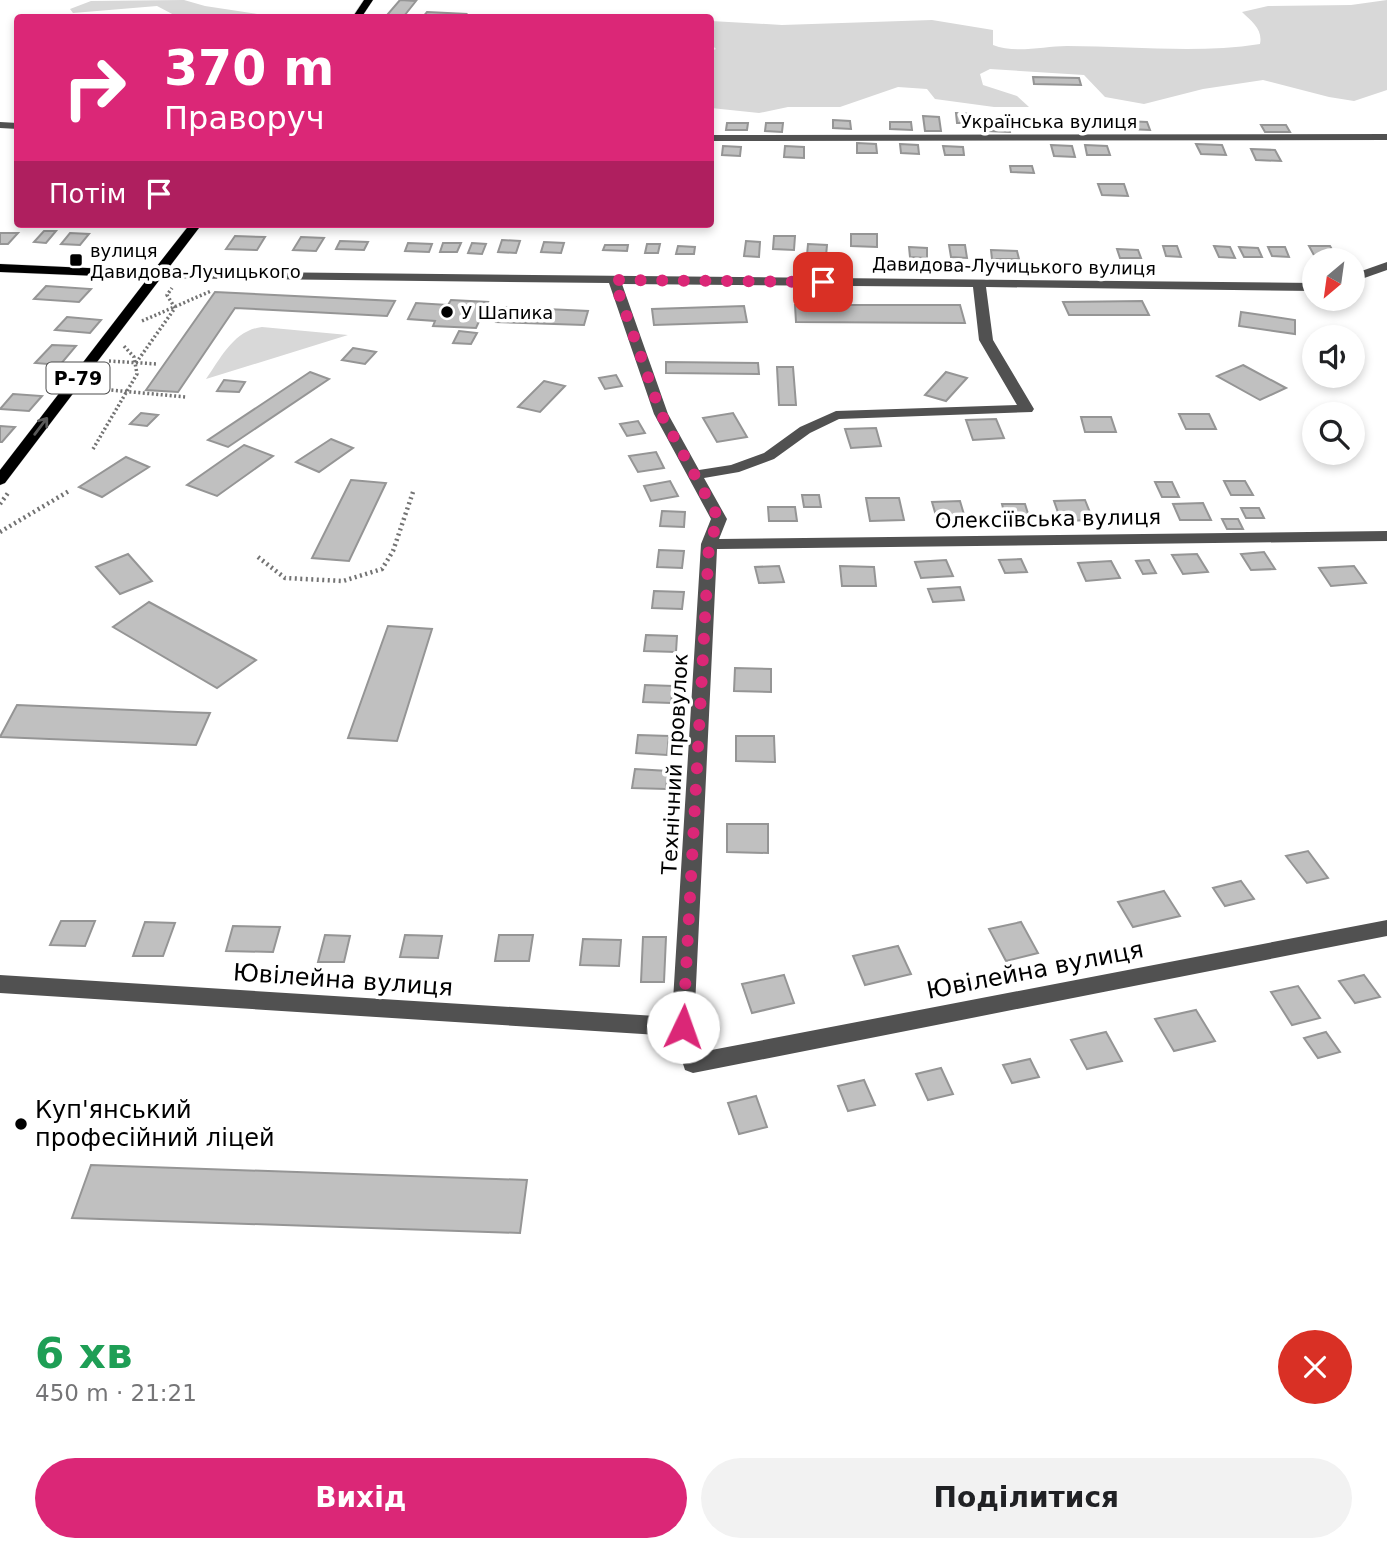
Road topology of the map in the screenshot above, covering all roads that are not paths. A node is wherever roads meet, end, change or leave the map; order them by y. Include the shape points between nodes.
1 (1387, 137) edge
2 (714, 138) edge
3 (193, 228) edge
4 (1387, 266) edge
5 (0, 268) edge
6 (1365, 274) edge
7 (157, 275) junction
8 (614, 280) junction
9 (979, 284) junction
10 (1302, 287) edge
11 (695, 475) junction
12 (0, 480) edge
13 (1387, 536) edge
14 (709, 544) junction
15 (1387, 928) edge
16 (0, 984) edge
17 (683, 1027) junction
18 (693, 1063) joint

1 - 2 street, Українська вулиця
3 - 7 main road, Р-79
4 - 6 street
5 - 7 main road, Давидова-Лучицького вулиця
7 - 8 street, Давидова-Лучицького вулиця
12 -> 7 main road, Р-79
8 - 9 street, Давидова-Лучицького вулиця
8 - 11 street, Технічний провулок via 661,414
9 - 10 street, Давидова-Лучицького вулиця
9 - 11 street via 986,340 1027,409 836,415 769,456 734,469
11 - 14 street, Технічний провулок via 719,519
13 - 14 street, Олексіївська вулиця
14 - 17 street, Технічний провулок
15 - 18 street, Ювілейна вулиця
16 - 17 street, Ювілейна вулиця
17 - 18 street, Технічний провулок

